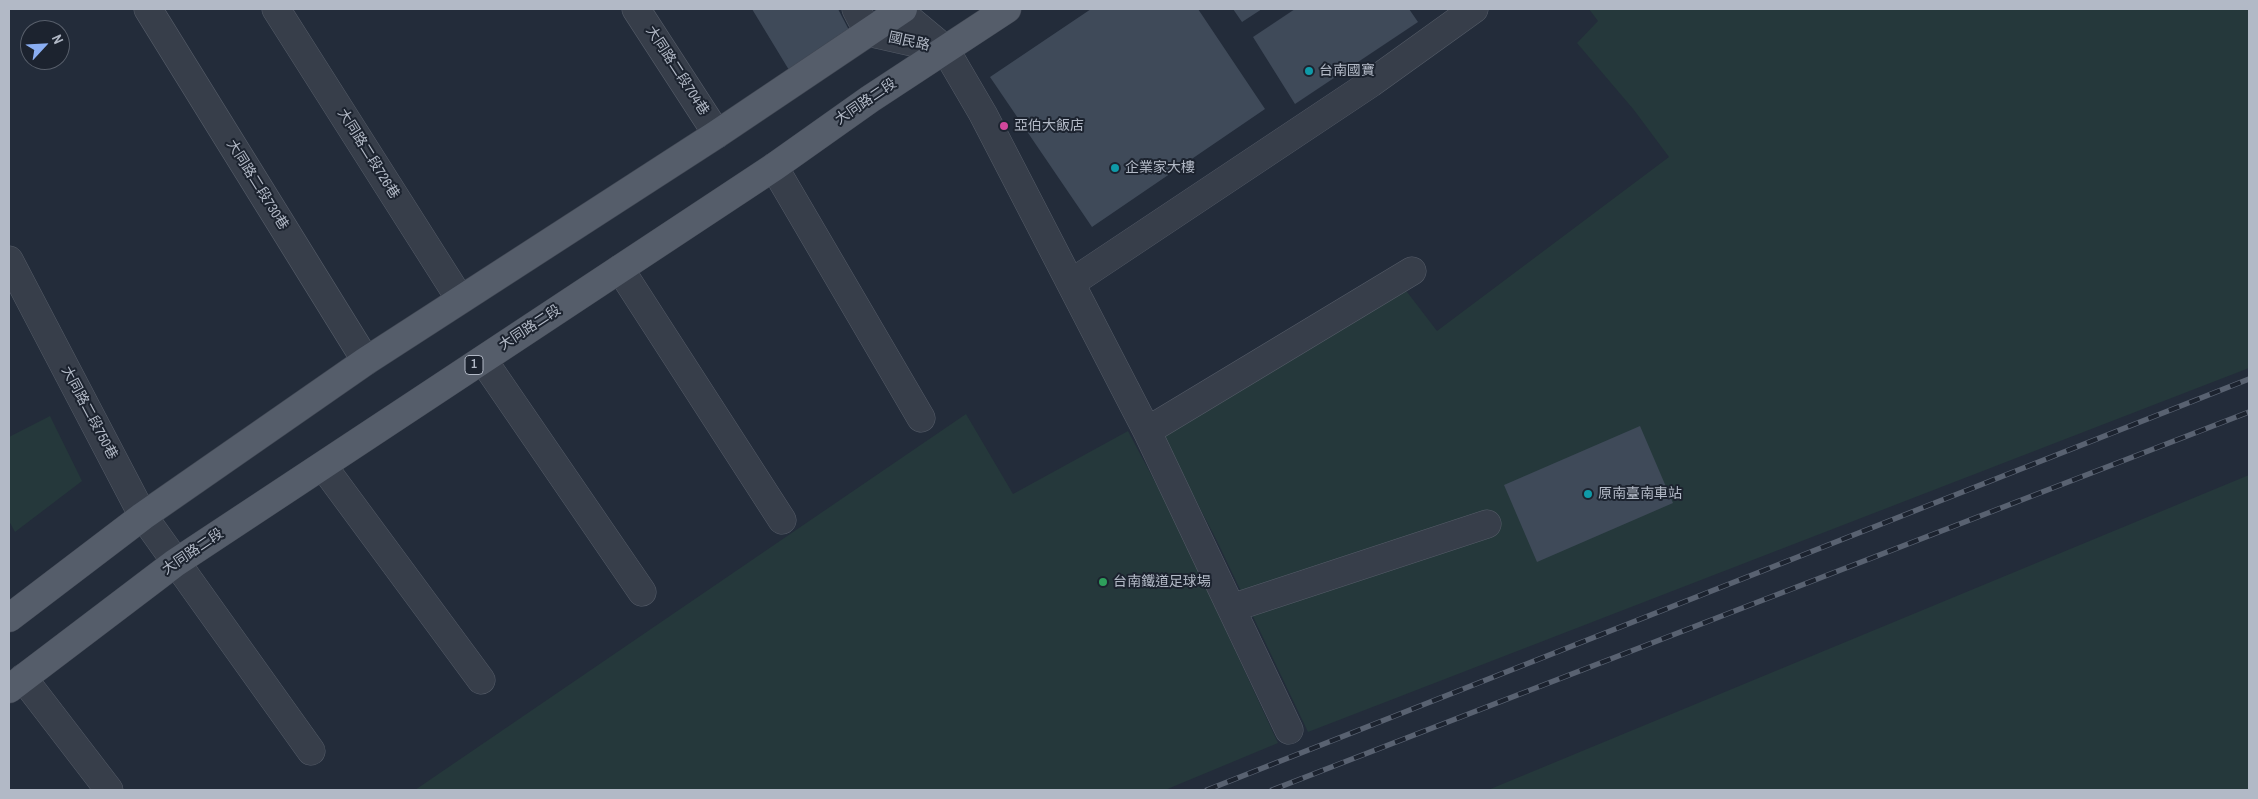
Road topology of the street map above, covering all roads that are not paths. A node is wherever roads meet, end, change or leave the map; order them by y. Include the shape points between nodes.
1 (148, 9) edge
2 (276, 9) edge
3 (636, 9) edge
4 (1007, 9) edge
5 (1474, 9) edge
6 (900, 10) edge
7 (862, 21) edge
8 (945, 50) junction
9 (717, 134) junction
10 (774, 167) junction
11 (9, 260) edge
12 (620, 269) junction
13 (1412, 271) dead end
14 (1071, 283) junction
15 (460, 299) junction
16 (483, 360) junction
17 (366, 361) junction
18 (921, 418) dead end
19 (1147, 431) junction
20 (322, 466) junction
21 (143, 516) junction
22 (782, 520) dead end
23 (1487, 524) dead end
24 (175, 563) junction
25 (642, 592) dead end
26 (1232, 608) junction
27 (9, 618) edge
28 (481, 680) dead end
29 (16, 684) edge
30 (1289, 730) dead end
31 (312, 751) dead end
32 (109, 790) edge

1 - 17 street, 大同路二段730巷
2 - 15 street, 大同路二段726巷
3 - 9 street, 大同路二段704巷
4 - 8 main road, 大同路二段 / 1
5 - 14 street via 1371,83
6 - 7 main road
6 - 8 street, 國民路
7 - 8 street, 國民路
7 - 9 main road
8 - 10 main road, 大同路二段 / 1
8 - 14 street via 983,114
9 - 15 main road
10 - 12 main road, 大同路二段 / 1
10 - 18 street
11 - 21 street, 大同路二段750巷
12 - 16 main road, 大同路二段 / 1
12 - 22 street
13 - 19 street
14 - 19 street
15 - 17 main road
16 - 20 main road, 大同路二段 / 1
16 - 25 street
17 - 21 main road
19 - 26 street
20 - 24 main road, 大同路二段 / 1
20 - 28 street
21 - 24 street, 大同路二段750巷
21 - 27 main road
23 - 26 street
24 - 29 main road, 大同路二段 / 1
24 - 31 street, 大同路二段750巷
26 - 30 street
29 - 32 street

